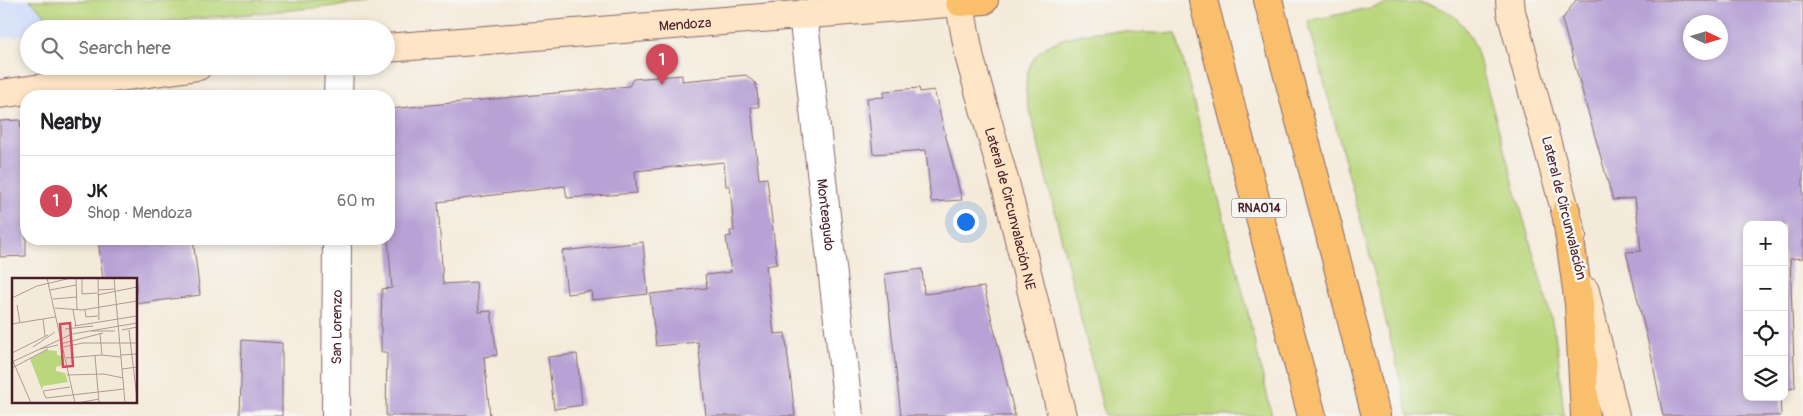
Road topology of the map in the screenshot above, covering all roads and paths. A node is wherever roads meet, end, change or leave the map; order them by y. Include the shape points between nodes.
1 (1203, 0) edge
2 (1268, 0) edge
3 (1510, 0) edge
4 (968, 1) edge
5 (803, 14) junction
6 (395, 47) edge
7 (134, 75) edge
8 (339, 75) edge
9 (28, 90) edge
10 (338, 90) edge
11 (20, 91) edge
12 (0, 94) edge
13 (1566, 211) junction
14 (337, 245) edge
15 (336, 416) edge
16 (849, 416) edge
17 (1062, 416) edge
18 (1312, 416) edge
19 (1376, 416) edge
20 (1585, 416) edge
21 (1615, 416) edge

1 - 18 highway, RNA014
2 - 19 highway
3 - 13 street, Lateral de Circunvalación
4 - 5 street, Mendoza
4 - 17 street, Lateral de Circunvalación NE via 970,59 1007,190
5 - 6 street, Mendoza
5 - 16 street, Monteagudo
7 - 9 street
8 - 10 street
11 - 12 street
13 - 20 highway via 1578,304
13 - 21 street, Lateral de Circunvalación
14 - 15 street, San Lorenzo

